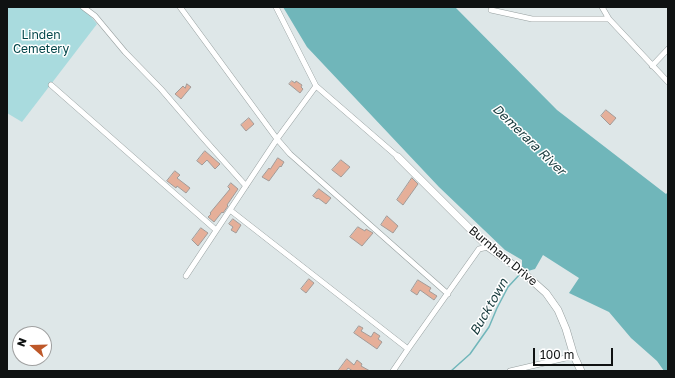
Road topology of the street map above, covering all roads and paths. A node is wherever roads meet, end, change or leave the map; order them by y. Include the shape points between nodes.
1 (82, 7) edge
2 (180, 7) edge
3 (276, 7) edge
4 (602, 7) edge
5 (491, 10) dead end
6 (609, 19) junction
7 (668, 49) edge
8 (652, 66) junction
9 (668, 82) edge
10 (51, 85) dead end
11 (316, 86) junction
12 (277, 139) junction
13 (398, 157) joint
14 (246, 186) junction
15 (230, 210) junction
16 (216, 230) junction
17 (488, 247) junction
18 (186, 276) dead end
19 (448, 294) junction
20 (408, 349) junction
21 (574, 356) junction
22 (393, 371) edge
23 (510, 371) edge
24 (581, 371) edge

1 - 14 street via 95,16
2 - 12 street
3 - 11 street
4 - 6 street
5 - 6 street via 532,19
6 - 8 street
7 - 8 street
8 - 9 street
10 - 16 street
11 - 12 street
11 - 13 street
12 - 14 street
12 - 19 street via 290,154
13 - 17 street, Burnham Drive
14 - 15 street
15 - 16 street
15 - 20 street
16 - 18 street
17 - 19 street via 479,249
17 - 21 street, Burnham Drive via 526,274 546,293 558,310
19 - 20 street
20 - 22 street
21 - 23 street
21 - 24 street, Burnham Drive

